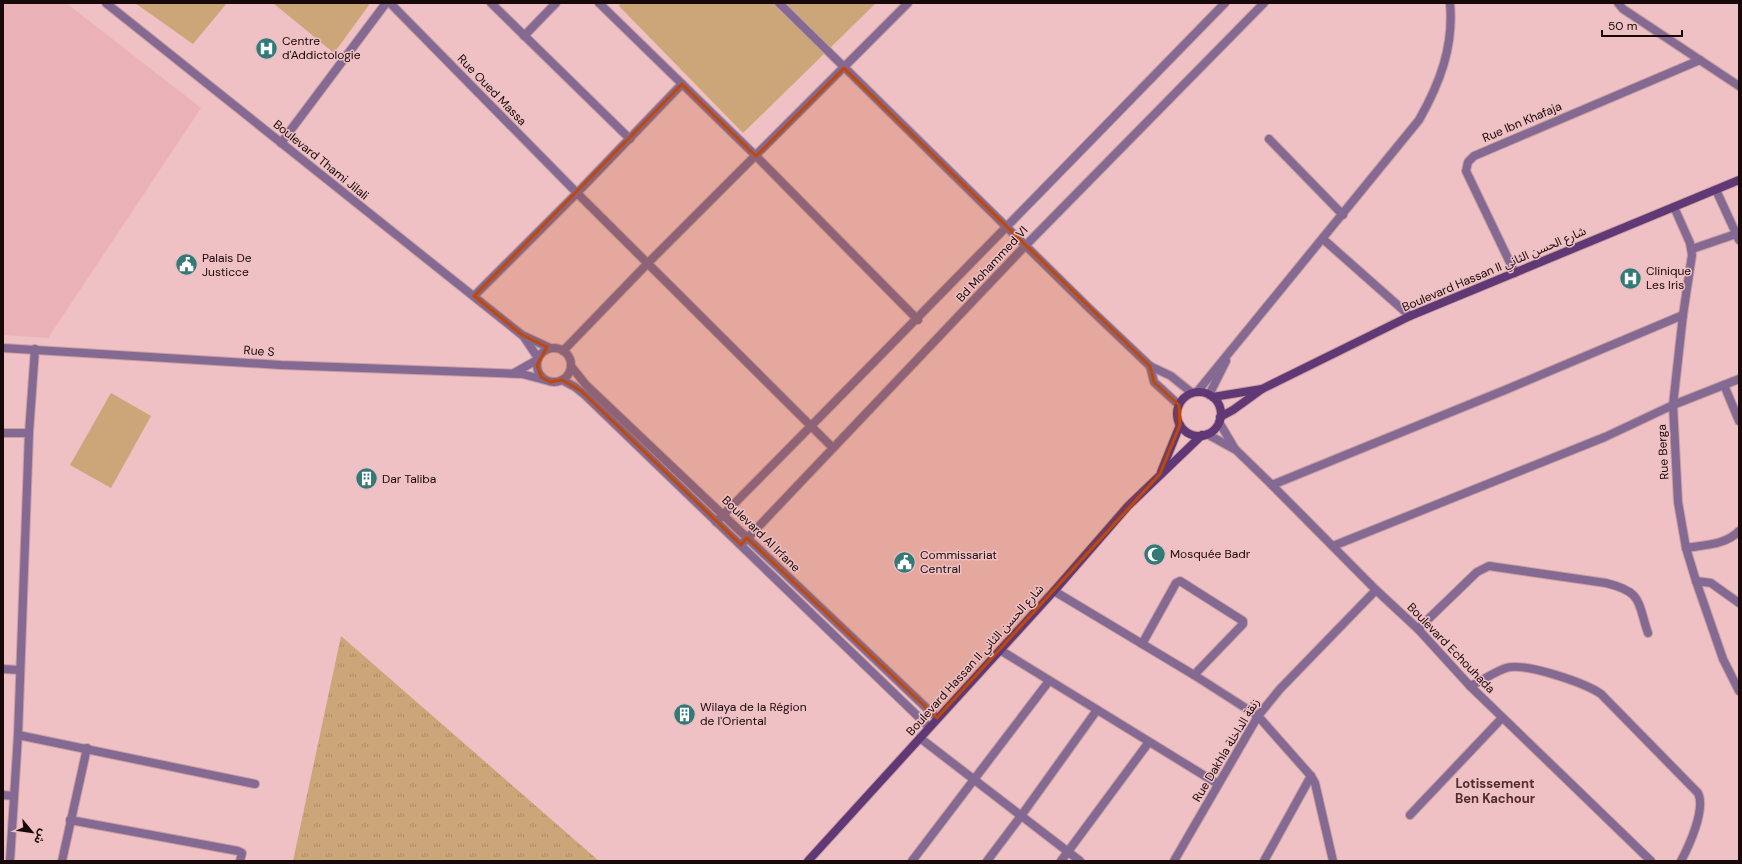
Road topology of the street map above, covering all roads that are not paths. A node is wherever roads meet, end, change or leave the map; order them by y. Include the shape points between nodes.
1 (106, 3) edge
2 (386, 3) edge
3 (390, 3) edge
4 (491, 3) edge
5 (556, 3) edge
6 (599, 3) edge
7 (779, 3) edge
8 (908, 3) edge
9 (1225, 3) edge
10 (1264, 3) edge
11 (1450, 3) edge
12 (1618, 3) edge
13 (524, 36) junction
14 (1700, 60) junction
15 (844, 68) junction
16 (682, 84) junction
17 (1739, 86) edge
18 (1269, 138) dead end
19 (630, 139) junction
20 (281, 143) junction
21 (756, 156) junction
22 (1739, 180) edge
23 (1716, 190) junction
24 (577, 194) junction
25 (1674, 207) junction
26 (1343, 215) junction
27 (1006, 227) junction
28 (1737, 237) edge
29 (1323, 239) junction
30 (1025, 246) junction
31 (1692, 249) junction
32 (648, 263) junction
33 (1515, 272) junction
34 (474, 296) junction
35 (1683, 315) junction
36 (1410, 316) junction
37 (918, 320) junction
38 (522, 335) junction
39 (3, 348) edge
40 (550, 348) junction
41 (35, 350) junction
42 (563, 351) junction
43 (1230, 351) junction
44 (538, 359) junction
45 (571, 366) junction
46 (1150, 366) junction
47 (514, 374) junction
48 (1739, 379) edge
49 (545, 380) junction
50 (562, 380) junction
51 (1724, 385) junction
52 (1262, 389) junction
53 (1194, 393) junction
54 (1211, 396) junction
55 (1179, 405) junction
56 (1673, 405) junction
57 (1220, 419) junction
58 (1739, 421) edge
59 (1180, 424) junction
60 (811, 427) junction
61 (3, 433) edge
62 (29, 433) junction
63 (1204, 435) junction
64 (833, 448) junction
65 (1236, 450) junction
66 (1160, 474) junction
67 (1272, 485) junction
68 (723, 515) junction
69 (716, 522) junction
70 (1739, 531) edge
71 (748, 538) junction
72 (741, 546) junction
73 (1333, 546) junction
74 (1686, 548) junction
75 (1696, 580) junction
76 (1376, 590) junction
77 (1054, 591) junction
78 (1739, 603) edge
79 (1418, 628) junction
80 (1648, 632) dead end
81 (1142, 644) junction
82 (1000, 650) junction
83 (3, 669) edge
84 (19, 670) junction
85 (1194, 675) junction
86 (1049, 681) junction
87 (1470, 686) junction
88 (1739, 691) edge
89 (1097, 710) junction
90 (1258, 716) junction
91 (937, 718) junction
92 (1502, 718) junction
93 (929, 728) junction
94 (18, 735) junction
95 (920, 738) junction
96 (1149, 742) junction
97 (87, 748) junction
98 (1311, 776) junction
99 (974, 780) junction
100 (256, 784) dead end
101 (1218, 784) junction
102 (3, 796) edge
103 (14, 796) junction
104 (1410, 815) dead end
105 (1022, 816) junction
106 (70, 820) junction
107 (1068, 852) junction
108 (10, 861) edge
109 (62, 861) edge
110 (240, 861) edge
111 (808, 861) edge
112 (912, 861) edge
113 (987, 861) edge
114 (1061, 861) edge
115 (1080, 861) edge
116 (1174, 861) edge
117 (1264, 861) edge
118 (1333, 861) edge
119 (1651, 861) edge
120 (1681, 861) edge

1 - 20 street, Boulevard Thami Jilali
2 - 20 street
3 - 24 street, Rue Oued Massa
4 - 13 street
5 - 13 street
6 - 16 street
7 - 15 street
8 - 15 street
9 - 27 street, Bd Mohammed VI
10 - 30 street, Bd Mohammed VI
11 - 26 street via 1451,32 1433,95 1419,120
12 - 14 street via 1623,9
13 - 19 street
14 - 17 street
14 - 33 street, Rue Ibn Khafaja via 1470,159 1466,171
15 - 21 street
15 - 27 street
16 - 19 street
16 - 21 street
18 - 26 street
19 - 24 street
20 - 34 street, Boulevard Thami Jilali
21 - 32 street
21 - 37 street
22 - 23 main road, Boulevard Hassan II شارع الحسن الثاني
23 - 25 main road, Boulevard Hassan II شارع الحسن الثاني
23 - 28 street
24 - 32 street, Rue Oued Massa
24 - 34 street
25 - 31 street
25 - 33 main road, Boulevard Hassan II شارع الحسن الثاني
26 - 29 street
27 - 30 street
27 - 37 street, Bd Mohammed VI
28 - 31 street
29 - 36 street
29 - 43 street
30 - 46 street
30 - 64 street, Bd Mohammed VI
31 - 35 street, Rue Berga
32 - 42 street
32 - 60 street, Rue Oued Massa
33 - 36 main road, Boulevard Hassan II شارع الحسن الثاني
34 - 38 street, Boulevard Thami Jilali
35 - 56 street, Rue Berga
35 - 67 street
36 - 52 main road, Boulevard Hassan II شارع الحسن الثاني
37 - 60 street, Bd Mohammed VI
38 - 40 street
38 - 44 street
39 - 41 street, Rue S
40 - 42 street
40 - 44 street
41 - 47 street, Rue S via 281,365
41 - 62 street
42 - 45 street
43 - 53 street
43 - 54 street
44 - 47 street
44 - 49 street via 537,369
45 - 50 street via 570,372
45 - 68 street, Boulevard Al Irfane via 586,385
46 - 53 street via 1171,376
46 - 55 street via 1157,386
47 - 49 street, Rue S
48 - 51 street
49 - 50 street
50 - 69 street, Boulevard Al Irfane via 586,396
51 - 56 street
51 - 58 street
52 - 54 main road, Boulevard Hassan II شارع الحسن الثاني
52 - 57 main road, Boulevard Hassan II شارع الحسن الثاني
53 - 54 main road
53 - 55 main road via 1182,400
54 - 57 main road via 1219,405
55 - 59 main road
56 - 73 street via 1605,437
56 - 74 street, Rue Berga via 1678,502
57 - 63 main road via 1216,427
57 - 65 street, Boulevard Echouhada
59 - 63 main road via 1190,434
59 - 66 main road, Boulevard Hassan II شارع الحسن الثاني
60 - 64 street, Rue Oued Massa
60 - 68 street, Bd Mohammed VI
61 - 62 street
62 - 84 street
63 - 65 street, Boulevard Echouhada
63 - 66 main road, Boulevard Hassan II شارع الحسن الثاني
64 - 71 street, Bd Mohammed VI
65 - 67 street, Boulevard Echouhada
66 - 77 main road, Boulevard Hassan II شارع الحسن الثاني via 1121,514
67 - 73 street, Boulevard Echouhada
68 - 69 street, Bd Mohammed VI
68 - 71 street, Boulevard Al Irfane
69 - 72 street, Boulevard Al Irfane
70 - 74 street via 1730,539
71 - 72 street, Bd Mohammed VI
71 - 91 street, Boulevard Al Irfane
72 - 93 street, Boulevard Al Irfane
73 - 76 street, Boulevard Echouhada
74 - 75 street, Rue Berga
75 - 78 street via 1721,589
75 - 88 street, Rue Berga via 1723,659
76 - 79 street, Boulevard Echouhada
76 - 90 street, Rue Dakhla زنقة الداخلة via 1276,693
77 - 81 street
77 - 82 main road, Boulevard Hassan II شارع الحسن الثاني
79 - 80 street via 1477,572 1489,566 1622,587 1636,597
79 - 87 street, Boulevard Echouhada
81 - 85 street
81 - 85 street via 1176,583 1180,581 1243,622
82 - 86 street
82 - 91 main road, Boulevard Hassan II شارع الحسن الثاني
83 - 84 street
84 - 94 street
85 - 90 street
86 - 89 street
86 - 99 street
87 - 92 street, Boulevard Echouhada
87 - 120 street via 1506,668 1522,666 1590,686 1601,694 1700,797 1699,812
89 - 96 street
89 - 105 street
90 - 98 street
90 - 101 street, Rue Dakhla زنقة الداخلة
91 - 93 main road, Boulevard Hassan II شارع الحسن الثاني
92 - 104 street
92 - 119 street, Boulevard Echouhada
93 - 95 main road, Boulevard Hassan II شارع الحسن الثاني
94 - 97 street
94 - 103 street
95 - 99 street
95 - 111 main road, Boulevard Hassan II شارع الحسن الثاني
96 - 101 street
96 - 107 street
97 - 100 street
97 - 106 street
98 - 117 street
98 - 118 street via 1318,790
99 - 105 street
99 - 112 street
101 - 116 street, Rue Dakhla زنقة الداخلة
102 - 103 street
103 - 108 street
105 - 107 street
105 - 113 street
106 - 109 street
106 - 110 street via 238,851 242,853
107 - 114 street
107 - 115 street

